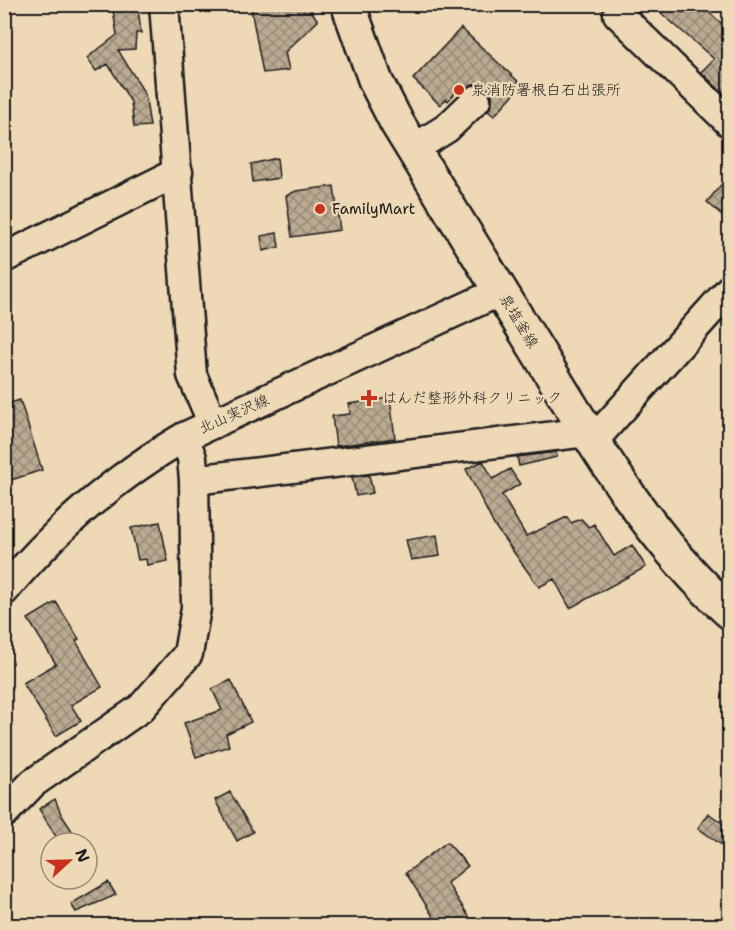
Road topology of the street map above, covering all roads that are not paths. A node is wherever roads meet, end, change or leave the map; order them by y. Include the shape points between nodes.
1 (164, 4) edge
2 (348, 4) edge
3 (618, 14) dead end
4 (476, 100) dead end
5 (729, 123) edge
6 (413, 149) junction
7 (178, 172) junction
8 (4, 258) edge
9 (729, 289) edge
10 (501, 291) junction
11 (213, 424) junction
12 (184, 437) junction
13 (590, 437) junction
14 (194, 480) junction
15 (4, 591) edge
16 (729, 612) edge
17 (4, 813) edge

1 - 7 street
2 - 6 main road, 泉塩釜線 via 376,82
3 - 5 street
4 - 6 street via 447,128
6 - 10 main road, 泉塩釜線
7 - 8 street
7 - 11 street via 192,375
9 - 13 street
10 - 11 street, 北山実沢線
10 - 13 main road, 泉塩釜線
11 - 12 street, 北山実沢線
12 - 14 street via 192,458
12 - 15 street, 北山実沢線 via 139,464 74,516
13 - 14 street
13 - 16 main road, 泉塩釜線 via 661,541
14 - 17 street via 196,608 188,654 141,708 33,783

